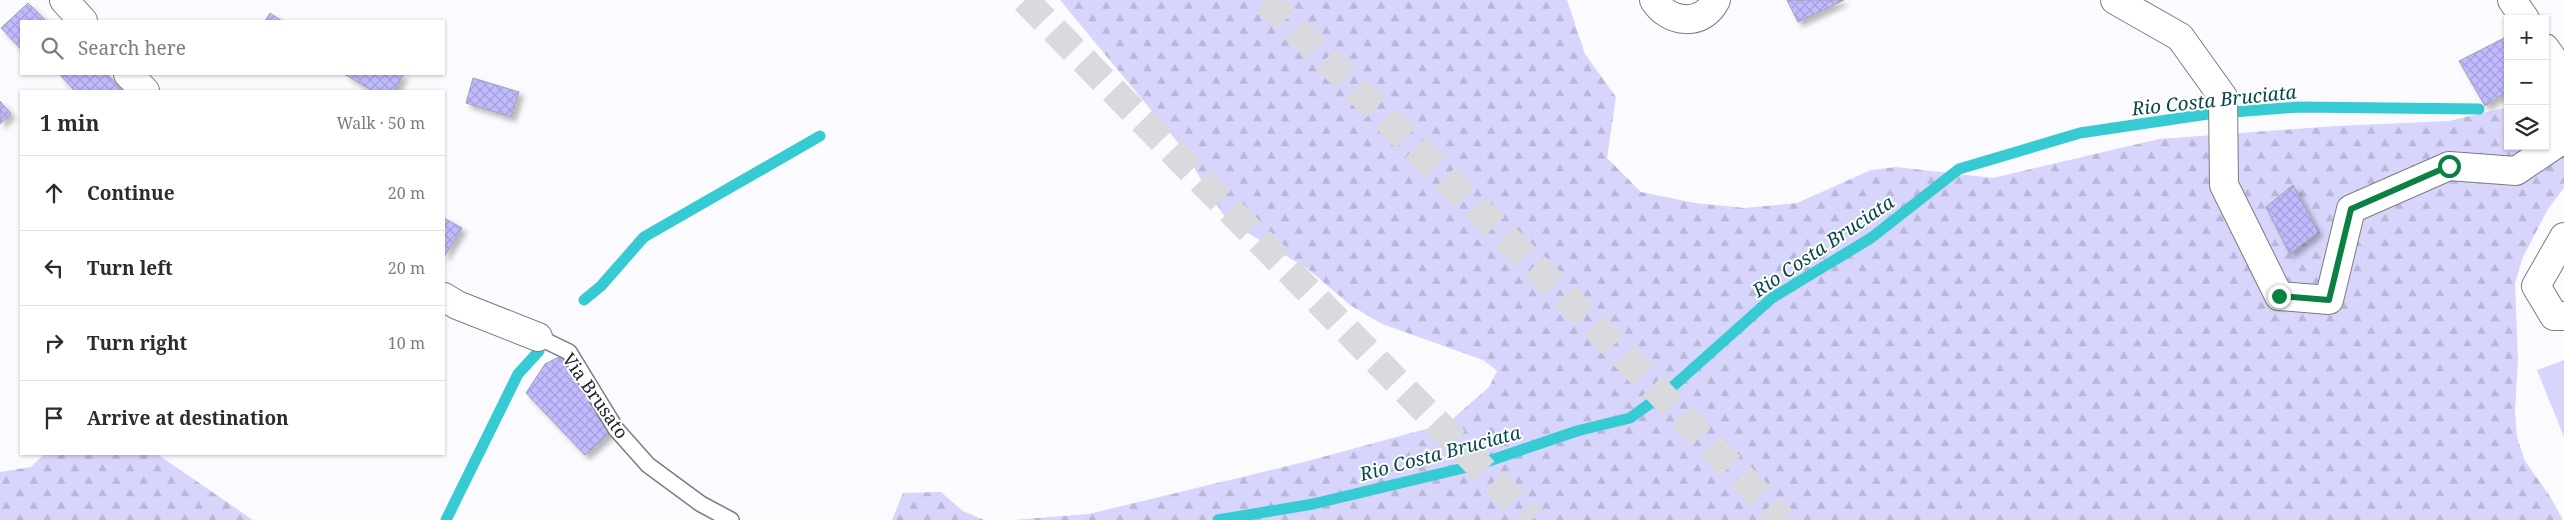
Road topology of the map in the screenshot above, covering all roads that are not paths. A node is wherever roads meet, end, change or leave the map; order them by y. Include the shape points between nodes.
1 (64, 0) edge
2 (1654, 0) edge
3 (1716, 0) edge
4 (2115, 0) edge
5 (2512, 0) edge
6 (2522, 15) edge
7 (82, 20) edge
8 (2549, 54) edge
9 (129, 75) edge
10 (144, 90) edge
11 (2564, 237) edge
12 (445, 298) edge
13 (2564, 316) edge
14 (538, 337) joint
15 (731, 520) edge

1 - 7 street
2 - 3 street via 1669,16 1689,20 1709,11
4 - 8 street via 2180,37 2222,97 2224,185 2279,296 2329,300 2351,209 2449,166 2516,171 2556,144 2561,71
5 - 6 street
9 - 10 street
11 - 13 street via 2536,286 2554,316
12 - 14 street, Via Brusato
14 - 15 lane, Via Brusato via 569,352 616,429 648,465 701,504

